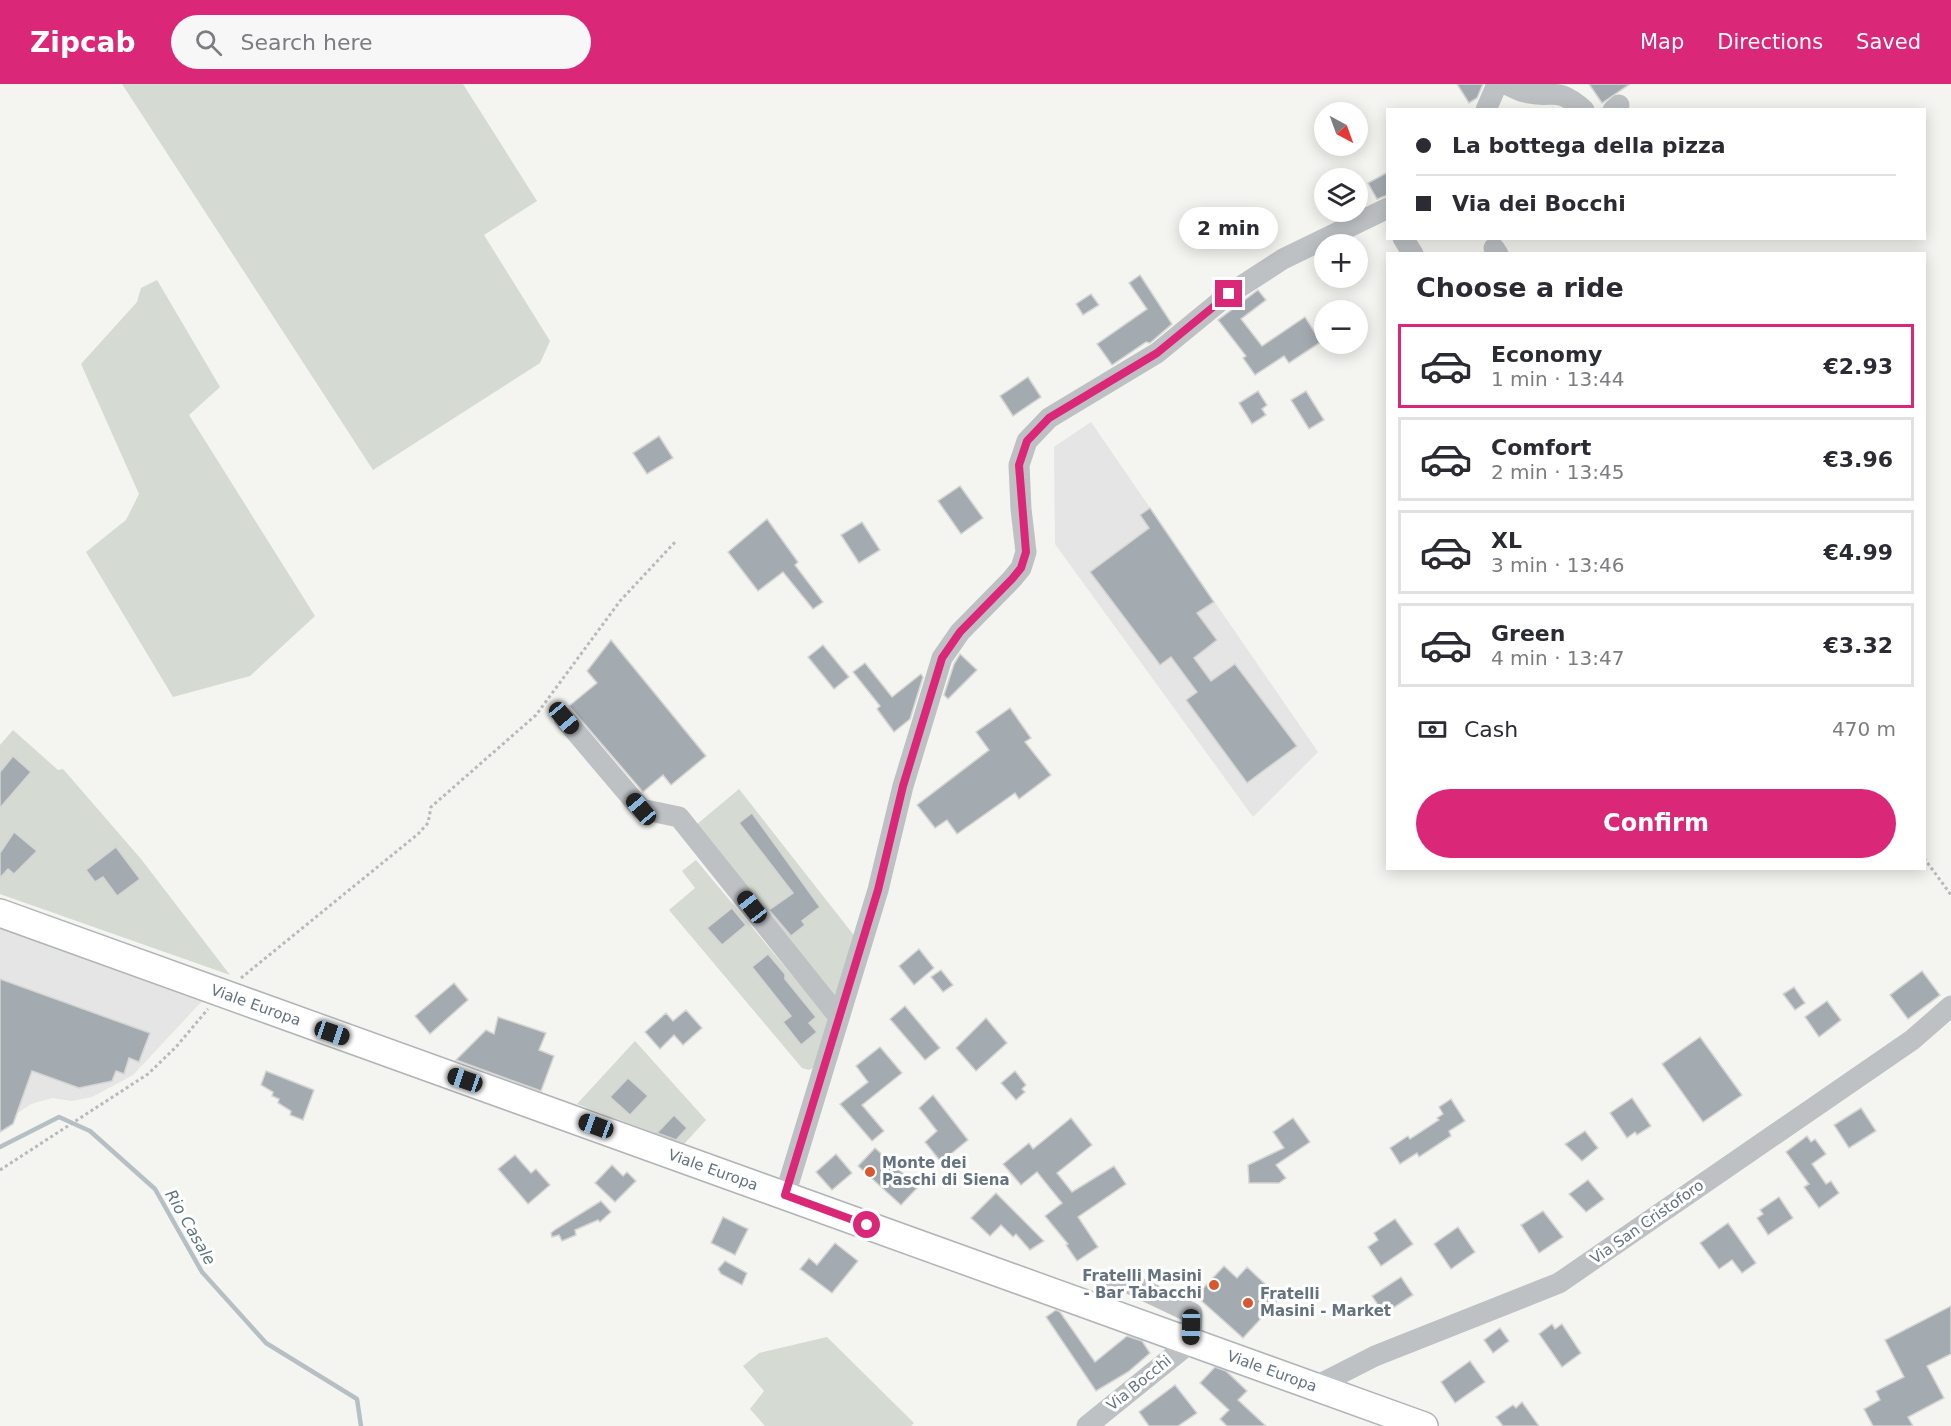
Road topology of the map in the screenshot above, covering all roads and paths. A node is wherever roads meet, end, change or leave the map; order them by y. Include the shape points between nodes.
1 (1497, 84) edge
2 (1506, 84) edge
3 (1487, 108) edge
4 (1582, 108) edge
5 (1386, 211) edge
6 (676, 541) dead end
7 (564, 718) dead end
8 (1926, 861) edge
9 (1951, 895) edge
10 (0, 913) edge
11 (221, 993) junction
12 (1951, 1006) edge
13 (839, 1017) junction
14 (0, 1170) edge
15 (785, 1195) junction
16 (1191, 1342) junction
17 (1314, 1387) junction
18 (1095, 1423) edge
19 (1424, 1426) edge

1 - 3 street
2 - 4 street via 1525,93 1566,93
5 - 13 street via 1283,259 1229,294 1157,353 1049,418 1027,441 1019,465 1026,552 1021,568 960,632 942,658
6 - 11 path via 620,601 536,716 431,807 428,823 418,834
7 - 13 street via 641,809 679,818
8 - 9 path
10 - 11 main road, Viale Europa
11 - 14 path via 176,1047 147,1074
11 - 15 main road, Viale Europa
12 - 17 street, Via San Cristoforo via 1912,1040 1559,1283 1375,1356
13 - 15 street
15 - 16 main road, Viale Europa
16 - 17 main road, Viale Europa
16 - 18 street, Via Bocchi
17 - 19 main road, Viale Europa

